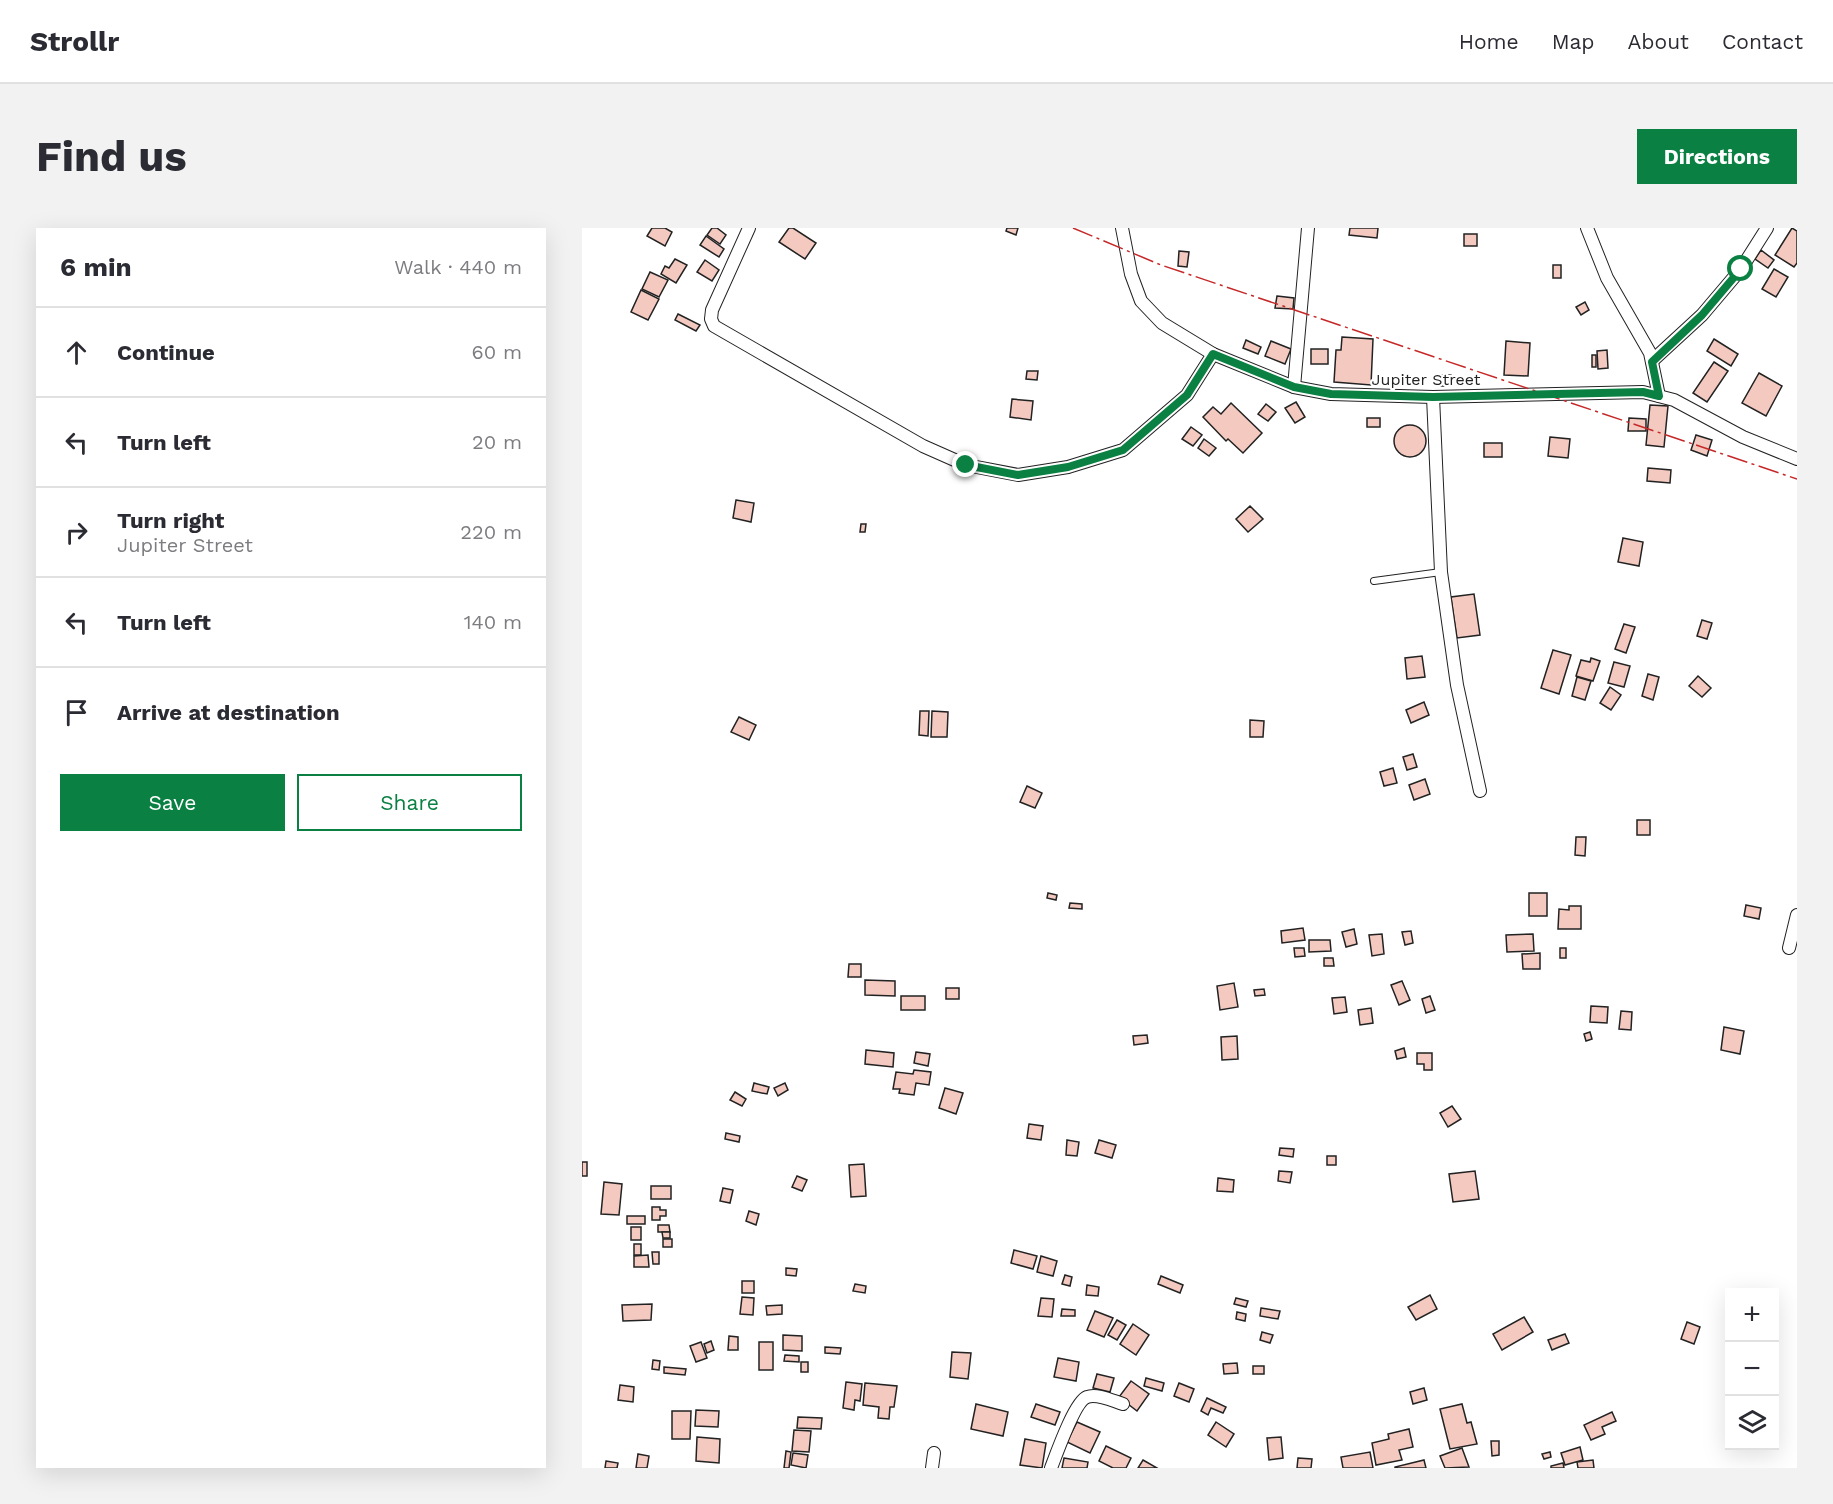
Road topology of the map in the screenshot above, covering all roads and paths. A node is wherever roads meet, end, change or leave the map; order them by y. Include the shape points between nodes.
1 (749, 228) edge
2 (1122, 228) edge
3 (1308, 228) edge
4 (1587, 228) edge
5 (1767, 228) edge
6 (1213, 354) junction
7 (1652, 362) junction
8 (1294, 387) junction
9 (1659, 396) junction
10 (1433, 397) junction
11 (1797, 459) edge
12 (1441, 572) junction
13 (1374, 581) dead end
14 (1480, 791) dead end
15 (1797, 915) edge
16 (1789, 948) dead end
17 (1123, 1404) dead end
18 (934, 1453) dead end
19 (932, 1468) edge
20 (1052, 1468) edge

1 - 6 street via 711,310 714,326 923,446 966,465 1018,475 1068,467 1123,450 1187,395
2 - 6 street, Jupiter Street via 1141,301 1162,323
3 - 8 street
4 - 7 street via 1607,278
5 - 7 street via 1741,269 1702,315
6 - 8 street, Jupiter Street
7 - 9 street
8 - 10 street, Jupiter Street via 1331,394
9 - 10 street, Jupiter Street via 1643,392
9 - 11 street, Jupiter Street
10 - 12 street
12 - 13 lane
12 - 14 street via 1457,685
15 - 16 street
17 - 20 street via 1090,1396 1082,1400
18 - 19 street

